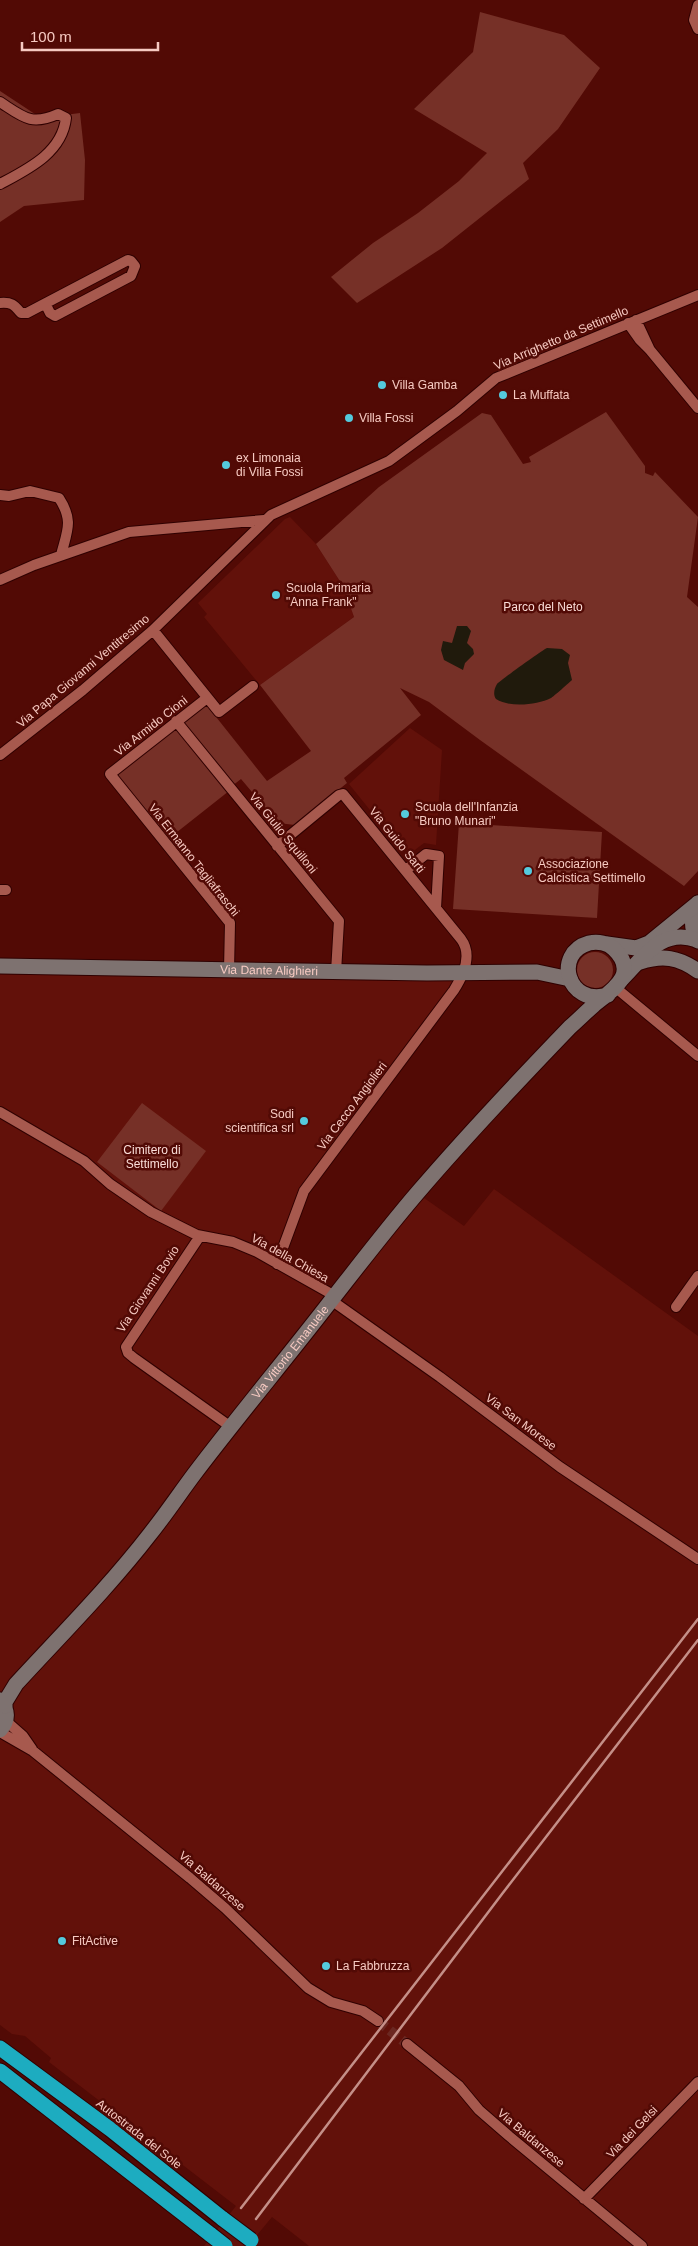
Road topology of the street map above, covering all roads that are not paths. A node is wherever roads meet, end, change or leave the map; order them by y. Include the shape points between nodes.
1 (698, 6) edge
2 (698, 29) edge
3 (0, 102) edge
4 (0, 184) edge
5 (698, 295) edge
6 (0, 303) edge
7 (46, 305) junction
8 (632, 321) junction
9 (698, 408) edge
10 (0, 495) edge
11 (264, 520) junction
12 (61, 555) junction
13 (0, 580) edge
14 (154, 630) junction
15 (253, 686) dead end
16 (207, 698) junction
17 (176, 721) junction
18 (0, 755) edge
19 (110, 774) joint
20 (277, 846) junction
21 (406, 870) junction
22 (698, 903) edge
23 (436, 908) junction
24 (698, 940) edge
25 (600, 942) junction
26 (572, 956) junction
27 (638, 962) junction
28 (0, 966) edge
29 (229, 970) junction
30 (698, 971) edge
31 (336, 972) junction
32 (537, 972) junction
33 (465, 973) junction
34 (573, 984) junction
35 (615, 988) junction
36 (571, 1026) junction
37 (698, 1056) edge
38 (0, 1112) edge
39 (200, 1236) junction
40 (277, 1264) junction
41 (698, 1276) edge
42 (333, 1298) junction
43 (676, 1308) dead end
44 (230, 1427) junction
45 (698, 1559) edge
46 (2, 1714) edge
47 (378, 2021) tunnel mouth
48 (407, 2044) tunnel mouth
49 (0, 2048) edge
50 (0, 2071) edge
51 (698, 2082) edge
52 (584, 2199) junction
53 (255, 2243) edge
54 (225, 2246) edge
55 (642, 2246) edge

1 - 2 street via 694,20
3 - 4 street via 26,120 44,121 58,114 66,118 64,131 48,155
5 - 8 street, Via Arrighetto da Settimello
6 - 7 street via 13,304 23,314
7 - 7 street via 128,260 136,266 131,276 55,316
8 - 9 street via 650,350
8 - 11 street, Via Arrighetto da Settimello via 496,378 391,460 279,510
10 - 12 street via 30,491 58,498 69,515
11 - 12 street, Via Arrighetto da Settimello via 129,532
11 - 14 street, Via Papa Giovanni Ventitresimo
12 - 13 street, Via Arrighetto da Settimello
14 - 16 street
14 - 18 street, Via Papa Giovanni Ventitresimo
15 - 16 street via 220,712
16 - 17 street, Via Armido Cioni
17 - 19 street, Via Armido Cioni
17 - 20 street, Via Giulio Squilloni
19 - 29 street, Via Ermanno Tagliafraschi via 230,923
20 - 21 street, Via Guido Sarti via 342,794
20 - 31 street, Via Giulio Squilloni via 339,920
21 - 23 street, Via Guido Sarti
21 - 23 street via 426,854 439,856
22 - 24 main road via 692,922
22 - 25 main road via 640,947
23 - 33 street, Via Guido Sarti via 465,944
24 - 27 main road, Via Vittorio Emanuele via 681,935 670,937
25 - 26 main road via 587,943
25 - 35 main road via 620,956 623,964
26 - 32 main road, Via Dante Alighieri via 552,968
26 - 34 main road via 569,963
27 - 30 main road via 660,957 676,958
27 - 35 main road, Via Vittorio Emanuele
28 - 29 main road, Via Dante Alighieri
29 - 31 main road, Via Dante Alighieri
31 - 33 main road, Via Dante Alighieri
32 - 33 main road, Via Dante Alighieri
32 - 34 main road, Via Dante Alighieri
33 - 40 street, Via Cecco Angiolieri via 304,1191
34 - 35 main road via 590,997
34 - 36 main road via 577,1011
35 - 36 main road, Via Vittorio Emanuele
35 - 37 street
36 - 42 main road, Via Vittorio Emanuele via 417,1193
38 - 39 street, Via della Chiesa via 84,1161 110,1184 151,1212
39 - 40 street, Via della Chiesa via 233,1242
39 - 44 street, Via Giovanni Bovio via 126,1347 134,1358
40 - 42 street, Via della Chiesa
41 - 43 street
42 - 44 main road, Via Vittorio Emanuele
42 - 45 street, Via San Morese via 560,1466
44 - 46 main road, Via Vittorio Emanuele via 130,1558 16,1684
46 - 47 street, Via Baldanzese via 33,1751 216,1900 308,1988 331,2002 363,2011
48 - 52 street, Via Baldanzese via 459,2086 479,2110
49 - 53 highway, Autostrada del Sole, bridge
50 - 54 highway, bridge
51 - 52 street, Via dei Gelsi
52 - 55 street, Via Baldanzese

